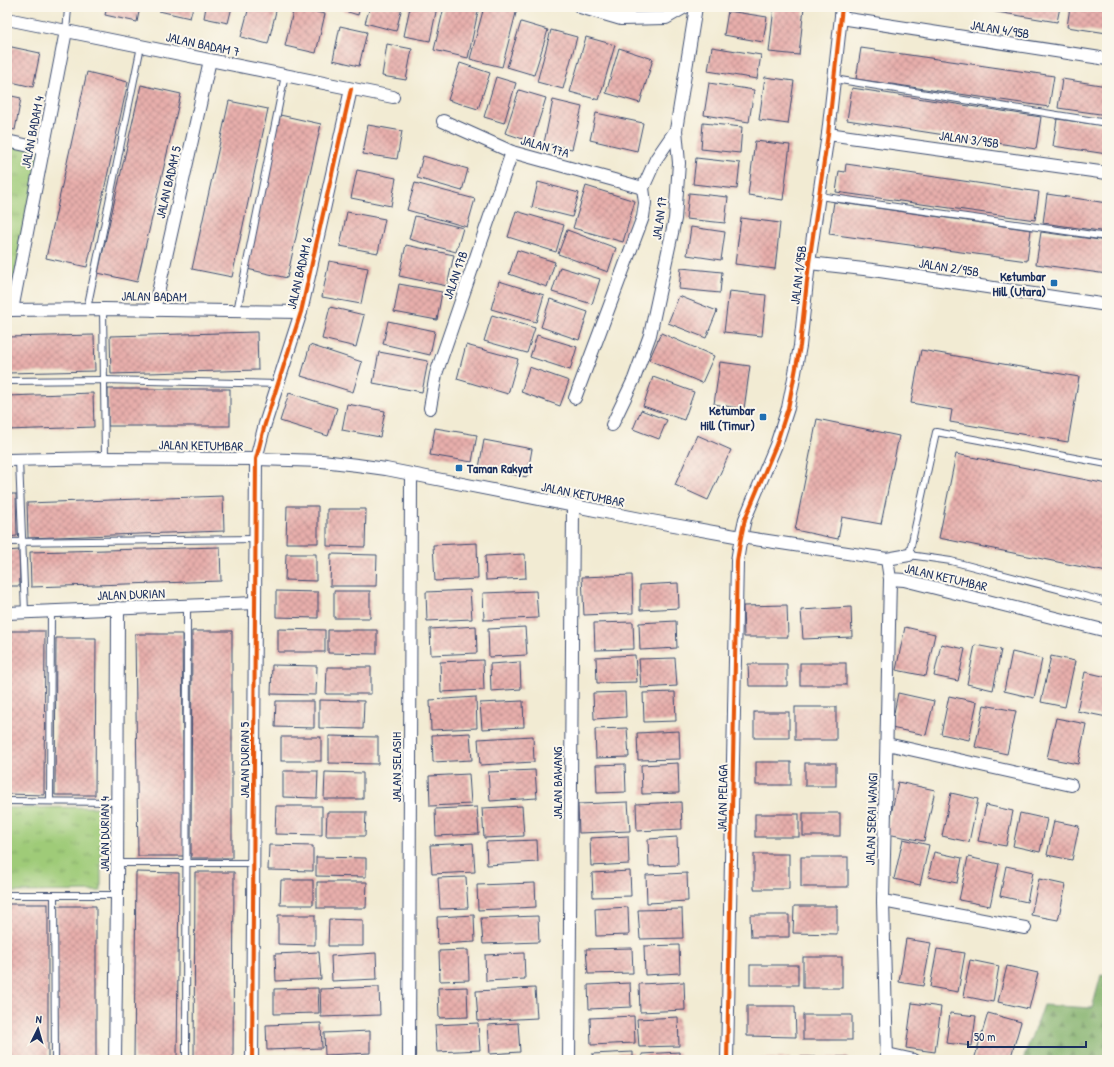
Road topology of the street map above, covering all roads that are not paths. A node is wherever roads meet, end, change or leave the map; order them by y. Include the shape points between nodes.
1 (580, 7) edge
2 (685, 7) edge
3 (696, 7) edge
4 (68, 8) edge
5 (842, 13) edge
6 (7, 19) edge
7 (66, 31) junction
8 (141, 46) junction
9 (1107, 59) edge
10 (210, 60) junction
11 (285, 75) junction
12 (834, 79) junction
13 (351, 89) junction
14 (393, 97) dead end
15 (443, 121) dead end
16 (1107, 123) edge
17 (676, 130) junction
18 (828, 134) junction
19 (7, 141) edge
20 (43, 149) junction
21 (512, 152) junction
22 (1107, 173) edge
23 (643, 188) junction
24 (818, 196) junction
25 (1107, 237) edge
26 (809, 263) junction
27 (1107, 305) edge
28 (87, 309) junction
29 (103, 309) junction
30 (9, 310) edge
31 (154, 310) junction
32 (237, 311) junction
33 (301, 312) junction
34 (103, 380) junction
35 (7, 381) edge
36 (278, 384) junction
37 (575, 398) dead end
38 (430, 408) dead end
39 (612, 425) dead end
40 (105, 458) junction
41 (256, 459) junction
42 (13, 460) edge
43 (1107, 464) edge
44 (411, 474) junction
45 (573, 507) junction
46 (741, 537) junction
47 (256, 539) junction
48 (7, 542) edge
49 (22, 542) junction
50 (909, 555) junction
51 (887, 559) junction
52 (890, 578) junction
53 (1107, 602) edge
54 (255, 603) junction
55 (187, 605) junction
56 (118, 608) junction
57 (51, 611) junction
58 (25, 612) junction
59 (7, 613) edge
60 (1107, 630) edge
61 (887, 744) junction
62 (1071, 785) dead end
63 (50, 801) junction
64 (7, 802) edge
65 (118, 802) junction
66 (118, 863) junction
67 (187, 863) junction
68 (253, 863) junction
69 (7, 895) edge
70 (54, 895) junction
71 (117, 895) junction
72 (883, 901) junction
73 (1025, 928) dead end
74 (887, 1057) edge
75 (55, 1060) edge
76 (114, 1060) edge
77 (186, 1060) edge
78 (252, 1060) edge
79 (409, 1060) edge
80 (569, 1060) edge
81 (727, 1060) edge
82 (914, 1060) edge

1 - 2 street via 621,19 666,18
3 - 17 street, JALAN 17
4 - 7 lane
5 - 9 street, JALAN 4/95B
5 - 12 street, JALAN 1/95B
6 - 7 street, JALAN BADAM 7
7 - 8 street, JALAN BADAM 7
7 - 20 street, JALAN BADAM 4
8 - 10 street, JALAN BADAM 7
8 - 28 lane
10 - 11 street, JALAN BADAM 7
10 - 31 street, JALAN BADAM 5
11 - 13 street, JALAN BADAM 7
11 - 32 lane
12 - 16 lane
12 - 18 street, JALAN 1/95B
13 - 14 street, JALAN BADAM 7
13 - 33 street, JALAN BADAM 6
15 - 21 street, JALAN 17A
17 - 23 street via 656,159
17 - 39 street, JALAN 17 via 679,163 675,219 650,335 634,379
18 - 22 street, JALAN 3/95B
18 - 24 street, JALAN 1/95B
19 - 20 street
20 - 30 street, JALAN BADAM 4
21 - 23 street, JALAN 17A
21 - 38 street, JALAN 17B via 436,374
23 - 37 street via 643,217
24 - 25 lane
24 - 26 street, JALAN 1/95B
26 - 27 street, JALAN 2/95B via 873,270
26 - 46 street, JALAN 1/95B via 800,346 788,408 776,445 745,519
28 - 29 street, JALAN BADAM
28 - 30 street, JALAN BADAM
29 - 31 street, JALAN BADAM
29 - 34 lane
31 - 32 street, JALAN BADAM
32 - 33 street, JALAN BADAM
33 - 36 street, JALAN BADAM 6
34 - 35 lane
34 - 36 lane
34 - 40 lane
36 - 41 street, JALAN BADAM 6
40 - 41 street, JALAN KETUMBAR
40 - 42 street, JALAN KETUMBAR
41 - 44 street, JALAN KETUMBAR via 322,461
41 - 47 street, JALAN DURIAN 5
42 - 49 lane
43 - 50 lane via 936,432
44 - 45 street, JALAN KETUMBAR
44 - 79 street, JALAN SELASIH
45 - 46 street, JALAN KETUMBAR
45 - 80 street, JALAN BAWANG
46 - 51 street, JALAN KETUMBAR
46 - 81 street, JALAN PELAGA via 737,561
47 - 49 lane
47 - 54 street, JALAN DURIAN 5
48 - 49 lane
49 - 58 lane
50 - 51 street
50 - 53 lane via 951,561
51 - 52 street, JALAN KETUMBAR
52 - 60 street, JALAN KETUMBAR
52 - 61 street, JALAN SERAI WANGI
54 - 55 street, JALAN DURIAN
54 - 68 street, JALAN DURIAN 5
55 - 56 street, JALAN DURIAN
55 - 67 lane
56 - 57 street, JALAN DURIAN
56 - 65 street, JALAN DURIAN 4
57 - 58 street, JALAN DURIAN
57 - 63 lane
58 - 59 street, JALAN DURIAN
61 - 62 street
61 - 72 street, JALAN SERAI WANGI
63 - 64 lane
63 - 65 lane
65 - 66 street, JALAN DURIAN 4
66 - 67 lane
66 - 71 street, JALAN DURIAN 4
67 - 68 lane
67 - 77 lane
68 - 78 street, JALAN DURIAN 5
69 - 70 lane
70 - 71 lane
70 - 75 lane
71 - 76 street, JALAN DURIAN 4
72 - 73 street
72 - 74 street, JALAN SERAI WANGI
74 - 82 street

